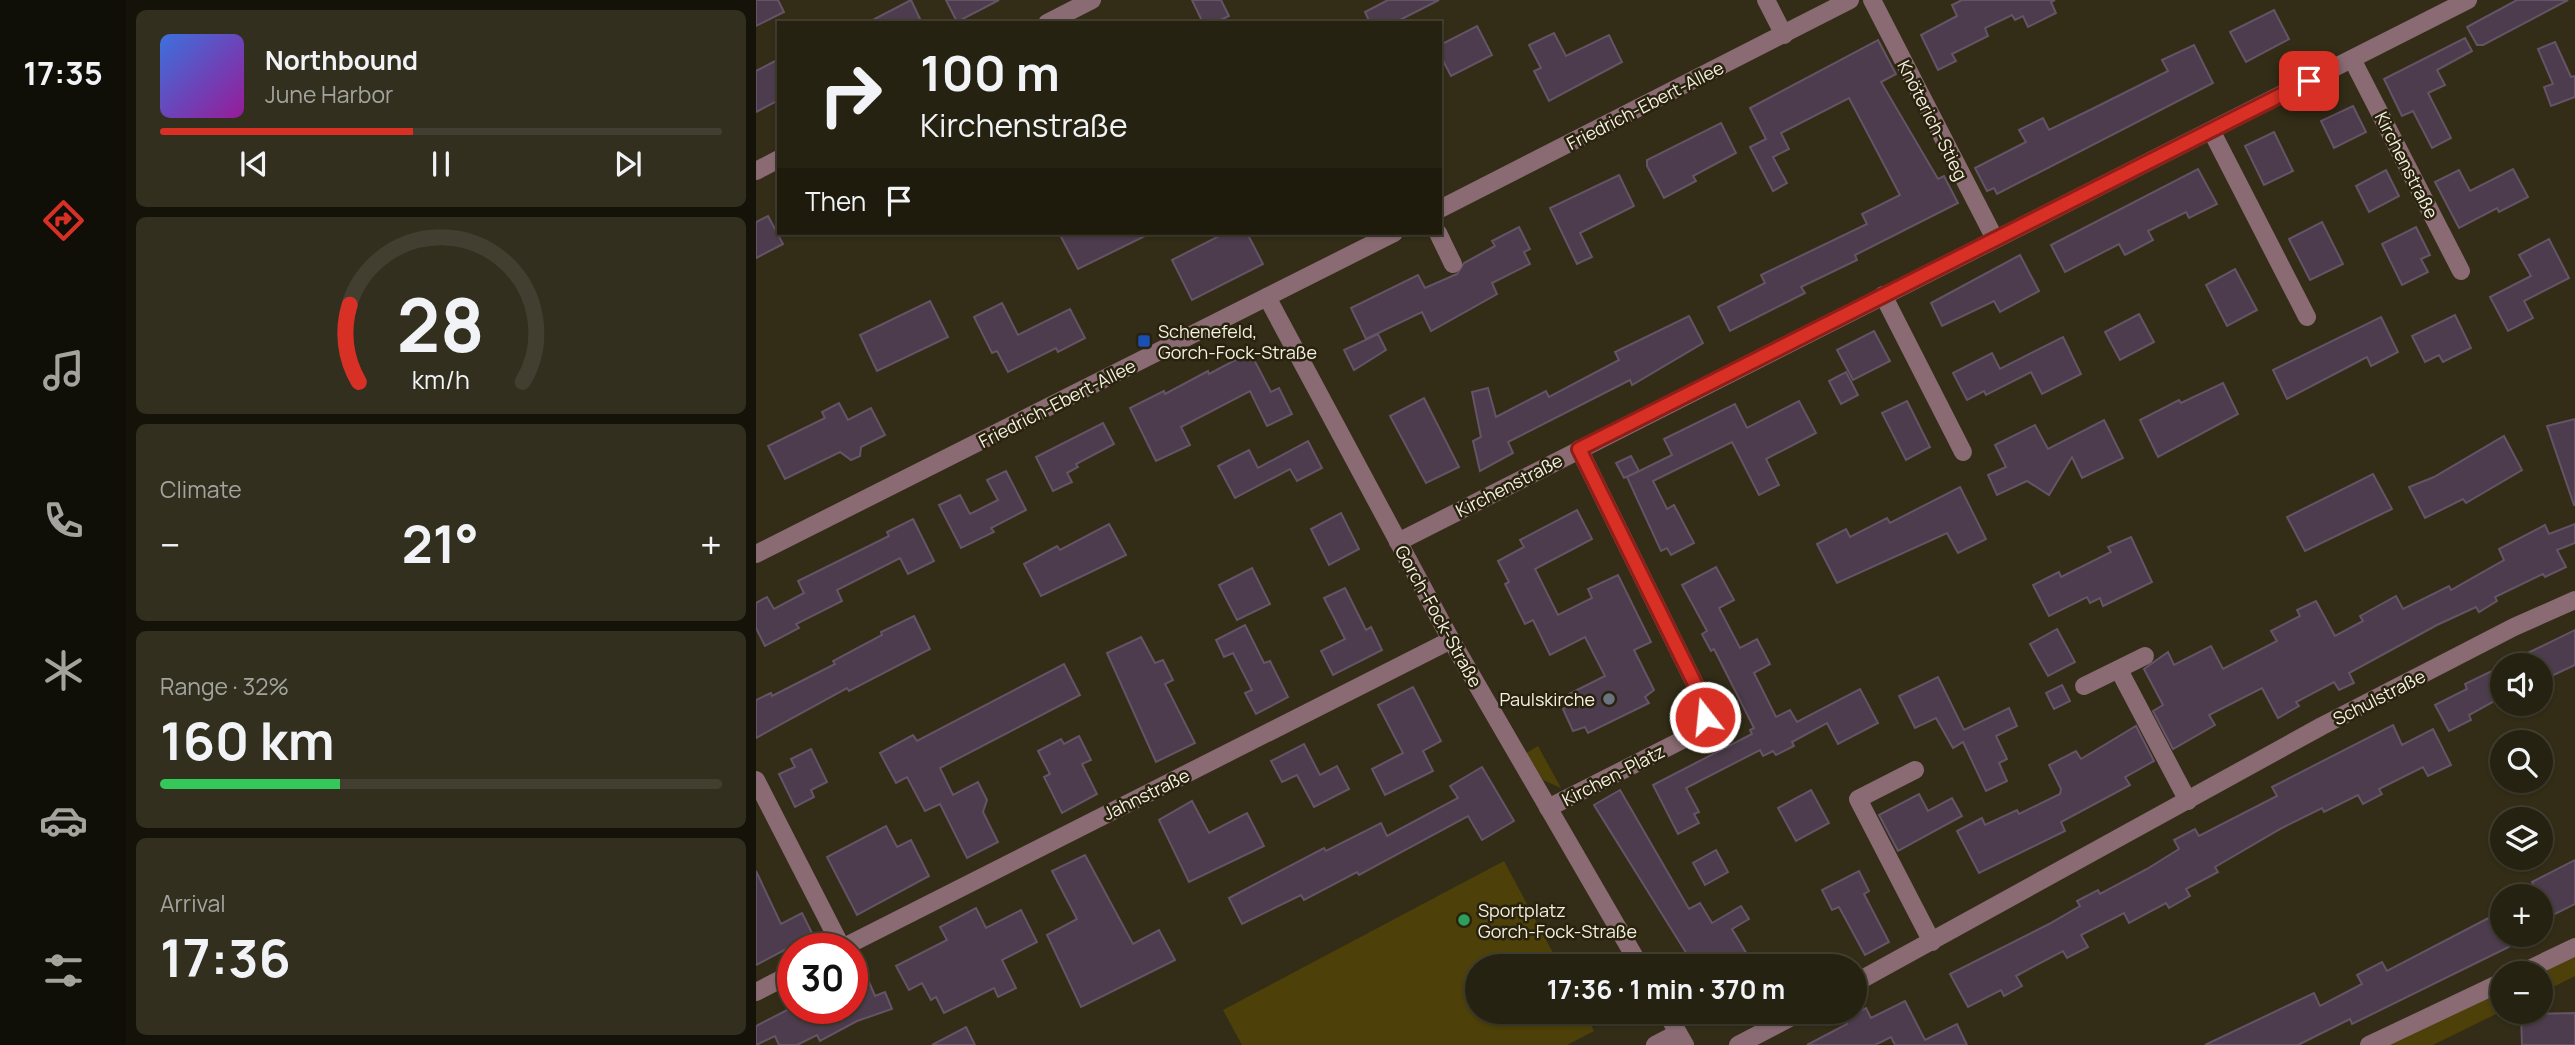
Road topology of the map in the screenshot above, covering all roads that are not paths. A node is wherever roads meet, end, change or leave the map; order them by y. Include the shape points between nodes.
1 (1092, 0) edge
2 (1766, 0) edge
3 (1850, 0) edge
4 (1872, 0) edge
5 (2468, 0) edge
6 (1051, 21) edge
7 (1784, 35) junction
8 (2352, 59) junction
9 (2212, 132) junction
10 (777, 160) edge
11 (756, 171) edge
12 (1442, 208) edge
13 (1390, 235) edge
14 (1439, 235) edge
15 (1995, 239) junction
16 (1453, 264) dead end
17 (2461, 271) dead end
18 (1883, 295) junction
19 (1267, 297) junction
20 (2307, 317) dead end
21 (1579, 449) junction
22 (1963, 452) dead end
23 (1398, 542) junction
24 (756, 554) edge
25 (2575, 600) edge
26 (1451, 640) junction
27 (2145, 656) dead end
28 (2119, 670) junction
29 (2084, 687) dead end
30 (1915, 770) dead end
31 (756, 779) edge
32 (2188, 802) junction
33 (1548, 808) junction
34 (834, 933) edge
35 (868, 935) edge
36 (1932, 942) junction
37 (2575, 947) edge
38 (1633, 954) edge
39 (2546, 961) edge
40 (1867, 977) edge
41 (777, 981) edge
42 (2490, 988) edge
43 (756, 992) edge
44 (1778, 1024) edge
45 (1681, 1039) edge
46 (1655, 1045) edge
47 (1738, 1045) edge
48 (2369, 1045) edge

1 - 6 street
2 - 7 street
3 - 7 street, Friedrich-Ebert-Allee
4 - 15 street, Knöterich-Stieg
5 - 8 street, Kirchenstraße
7 - 12 street, Friedrich-Ebert-Allee
8 - 9 street, Kirchenstraße
8 - 17 street, Kirchenstraße
9 - 15 street, Kirchenstraße
9 - 20 street
10 - 11 street
13 - 19 street, Friedrich-Ebert-Allee
14 - 16 street
15 - 18 street, Kirchenstraße
18 - 21 street, Kirchenstraße
18 - 22 street
19 - 23 street, Gorch-Fock-Straße
19 - 24 street, Friedrich-Ebert-Allee
21 - 23 street, Kirchenstraße
21 - 33 street, Kirchen-Platz via 1699,692 1705,717 1690,736
23 - 26 street, Gorch-Fock-Straße
25 - 32 street, Schulstraße via 2377,698
26 - 33 street, Gorch-Fock-Straße
26 - 35 street, Jahnstraße
27 - 28 street
28 - 29 street
28 - 32 street
30 - 36 street via 1858,799
31 - 34 street
32 - 36 street, Schulstraße
33 - 38 street, Gorch-Fock-Straße
36 - 40 street, Schulstraße
37 - 39 street
41 - 43 street
42 - 48 street
44 - 47 street
45 - 46 street

